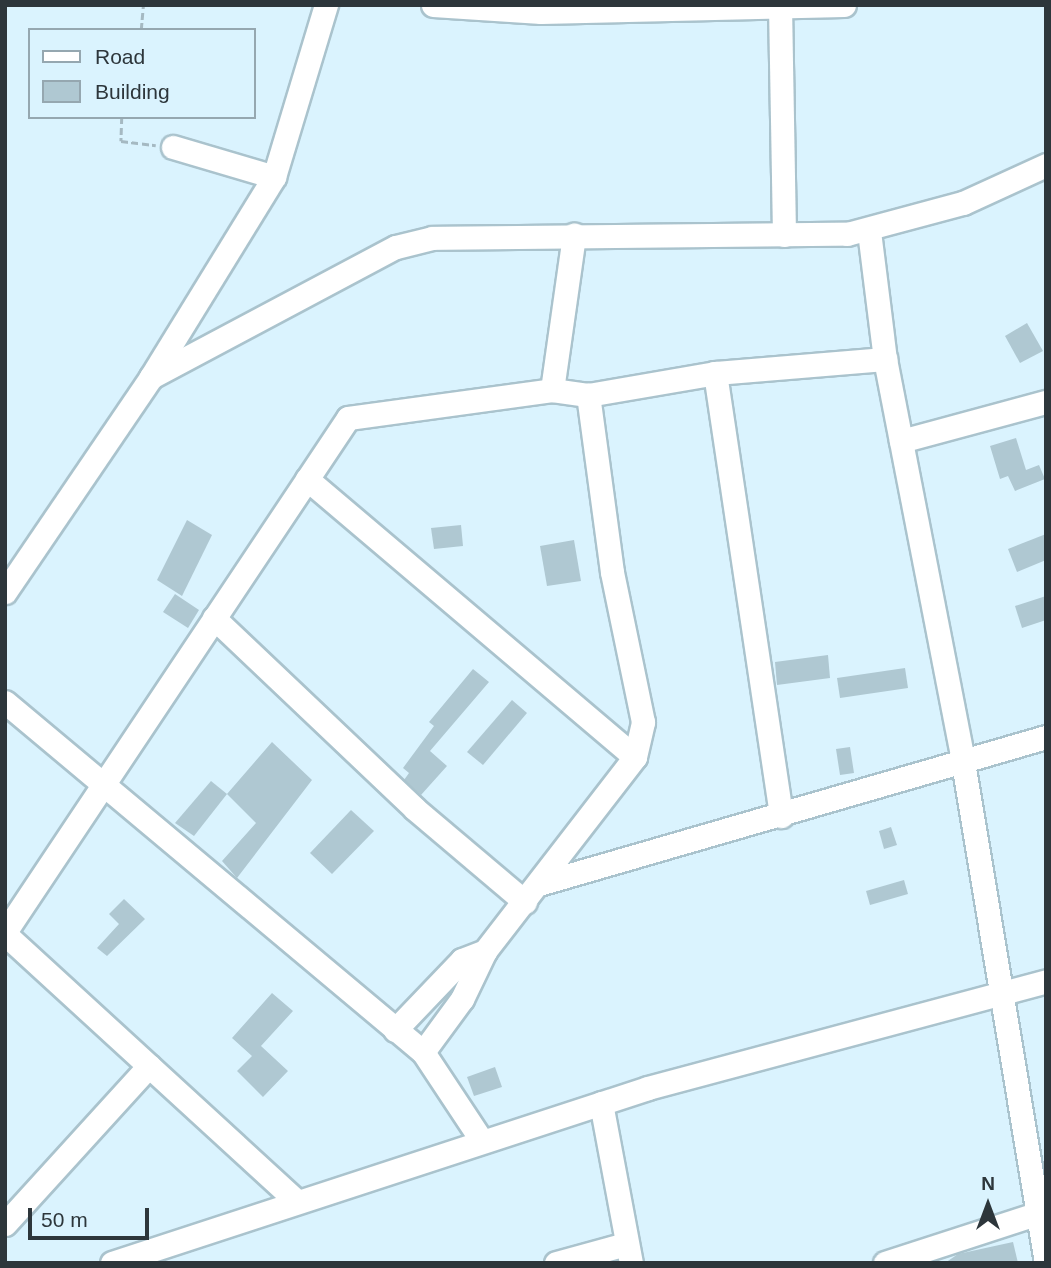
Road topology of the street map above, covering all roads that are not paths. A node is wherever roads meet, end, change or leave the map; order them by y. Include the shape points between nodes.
1 (326, 5) edge
2 (433, 5) edge
3 (844, 5) edge
4 (780, 7) edge
5 (173, 147) road end
6 (1046, 165) edge
7 (274, 177) junction
8 (869, 231) junction
9 (574, 235) junction
10 (784, 235) junction
11 (885, 359) junction
12 (715, 373) junction
13 (151, 377) junction
14 (552, 390) junction
15 (588, 395) junction
16 (1045, 406) edge
17 (901, 442) junction
18 (307, 478) junction
19 (5, 592) edge
20 (214, 618) junction
21 (5, 702) edge
22 (1046, 737) edge
23 (635, 757) junction
24 (963, 762) junction
25 (101, 785) junction
26 (781, 816) junction
27 (542, 883) junction
28 (525, 902) junction
29 (5, 933) edge
30 (485, 951) junction
31 (1046, 981) edge
32 (1002, 994) junction
33 (395, 1030) junction
34 (423, 1052) junction
35 (149, 1066) junction
36 (601, 1103) junction
37 (482, 1142) junction
38 (297, 1202) junction
39 (1039, 1213) junction
40 (5, 1224) edge
41 (629, 1253) edge
42 (112, 1263) edge
43 (556, 1263) edge
44 (885, 1263) edge
45 (1046, 1263) edge

1 - 7 street
2 - 4 street via 541,12
3 - 4 street
4 - 10 street
5 - 7 street
6 - 8 street via 963,203
7 - 13 street
8 - 10 street
8 - 11 street
9 - 10 street
9 - 13 street via 464,235 397,247
9 - 14 street
11 - 12 street
11 - 17 street
12 - 15 street
12 - 26 street
13 - 19 street
14 - 15 street
14 - 18 street via 348,418
15 - 23 street via 612,572 643,722
16 - 17 street
17 - 24 street
18 - 20 street
18 - 23 street
20 - 25 street
20 - 28 street via 415,809
21 - 25 street
22 - 24 street
23 - 27 street
24 - 26 street
24 - 32 street
25 - 29 street
25 - 33 street
26 - 27 street
27 - 28 street
28 - 30 street
29 - 35 street
30 - 33 street via 461,960
30 - 34 street via 462,999
31 - 32 street
32 - 36 street
32 - 39 street
33 - 34 street
34 - 37 street
35 - 38 street
35 - 40 street
36 - 37 street
36 - 41 street
37 - 38 street
38 - 42 street
39 - 44 street
39 - 45 street
41 - 43 street

